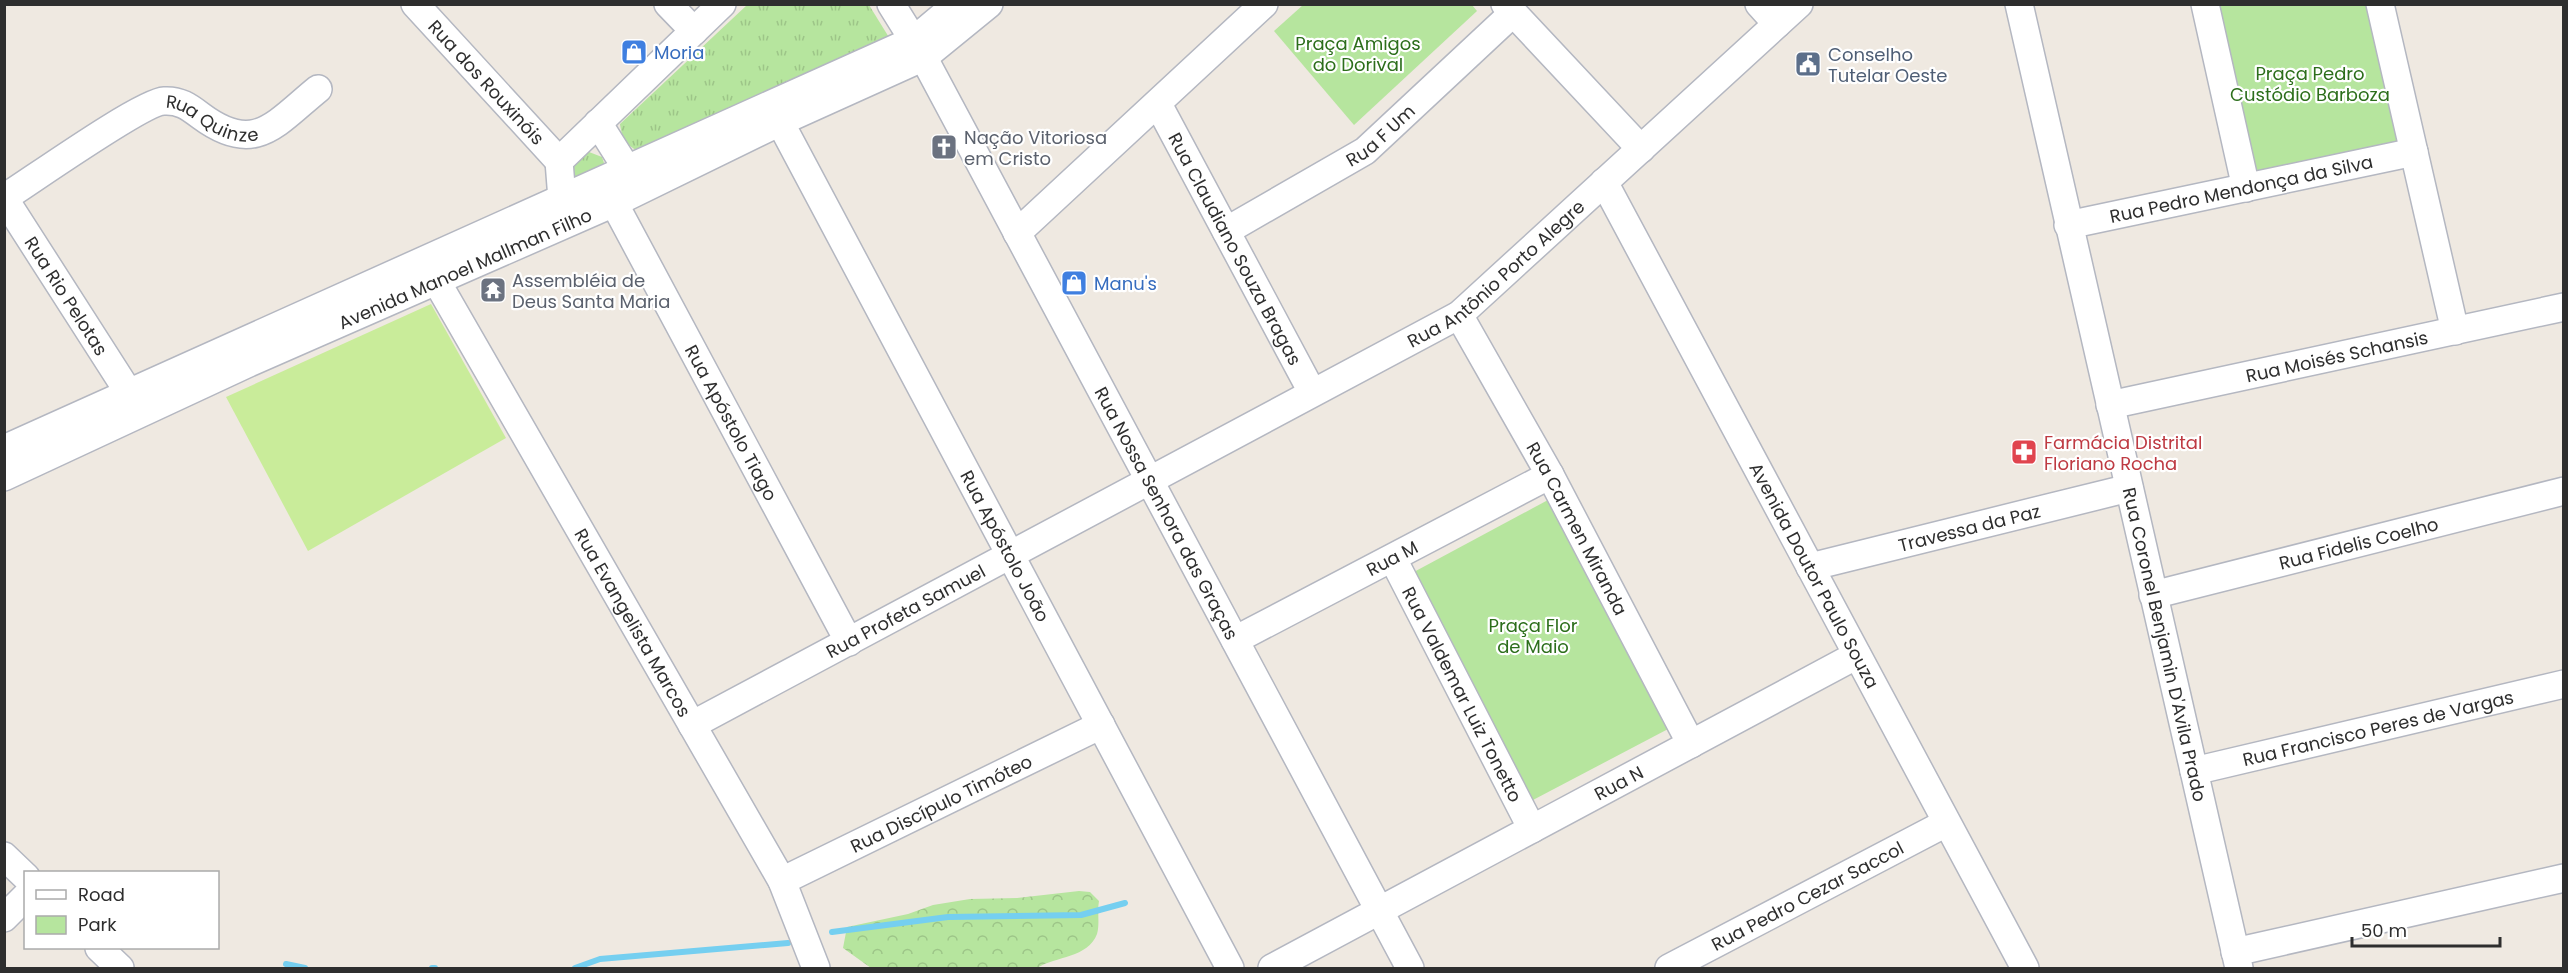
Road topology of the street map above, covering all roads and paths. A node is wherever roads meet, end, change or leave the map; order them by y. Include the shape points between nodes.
1 (415, 4) edge
2 (668, 4) edge
3 (722, 4) edge
4 (891, 4) edge
5 (957, 4) edge
6 (989, 4) edge
7 (1264, 4) edge
8 (1759, 4) edge
9 (2019, 4) edge
10 (2205, 4) edge
11 (2380, 4) edge
12 (1509, 9) edge
13 (1790, 10) edge
14 (694, 32) junction
15 (919, 49) junction
16 (318, 89) dead end
17 (1158, 104) junction
18 (780, 122) junction
19 (598, 123) junction
20 (1641, 149) junction
21 (2414, 152) junction
22 (559, 161) junction
23 (627, 169) junction
24 (1604, 182) junction
25 (2246, 188) junction
26 (4, 198) edge
27 (614, 203) junction
28 (568, 209) junction
29 (2068, 225) junction
30 (1226, 231) junction
31 (1017, 233) junction
32 (437, 282) junction
33 (2564, 307) edge
34 (1459, 315) junction
35 (2455, 330) junction
36 (1312, 392) junction
37 (129, 393) junction
38 (2110, 405) junction
39 (4, 449) edge
40 (1550, 475) junction
41 (4, 477) edge
42 (1149, 481) junction
43 (2129, 488) junction
44 (2564, 491) edge
45 (1010, 555) junction
46 (1393, 559) junction
47 (1810, 567) junction
48 (2153, 595) junction
49 (1235, 640) junction
50 (849, 642) junction
51 (1857, 655) junction
52 (2564, 684) edge
53 (692, 725) junction
54 (1101, 725) junction
55 (1690, 744) junction
56 (2194, 771) junction
57 (1946, 823) junction
58 (1532, 829) junction
59 (4, 856) edge
60 (24, 875) edge
61 (2564, 879) edge
62 (782, 881) junction
63 (24, 898) edge
64 (1379, 911) junction
65 (4, 918) edge
66 (100, 949) edge
67 (2237, 960) edge
68 (120, 969) edge
69 (816, 969) edge
70 (1230, 969) edge
71 (1272, 969) edge
72 (1410, 969) edge
73 (1669, 969) edge
74 (2025, 969) edge

1 - 22 street, Rua dos Rouxinóis
2 - 14 street
3 - 14 street
4 - 15 street, Rua Nossa Senhora das Graças
5 - 15 street
6 - 15 street
7 - 17 street
8 - 13 street
9 - 29 street, Rua Coronel Benjamin D'Avila Prado
10 - 25 street
11 - 21 street
12 - 20 street
12 - 30 street, Rua F Um via 1365,151
13 - 20 street, Rua Antônio Porto Alegre
14 - 19 street
15 - 18 street, Avenida Manoel Mallman Filho
15 - 23 street, Avenida Manoel Mallman Filho
15 - 31 street, Rua Nossa Senhora das Graças
16 - 26 street, Rua Quinze via 268,130 247,136 221,130 184,103 162,101 131,116
17 - 30 street, Rua Claudiano Souza Bragas
17 - 31 street
18 - 27 street, Avenida Manoel Mallman Filho
18 - 45 street, Rua Apóstolo João
19 - 22 street
19 - 23 street
20 - 24 street, Rua Antônio Porto Alegre
21 - 25 street, Rua Pedro Mendonça da Silva
21 - 35 street
22 - 28 street
23 - 28 street, Avenida Manoel Mallman Filho
24 - 34 street, Rua Antônio Porto Alegre
24 - 47 street, Avenida Doutor Paulo Souza
25 - 29 street, Rua Pedro Mendonça da Silva
26 - 37 street, Rua Rio Pelotas
27 - 28 street, Avenida Manoel Mallman Filho
27 - 50 street, Rua Apóstolo Tiago
28 - 32 street, Avenida Manoel Mallman Filho
28 - 37 street, Avenida Manoel Mallman Filho
29 - 38 street, Rua Coronel Benjamin D'Avila Prado
30 - 36 street, Rua Claudiano Souza Bragas
31 - 42 street, Rua Nossa Senhora das Graças
32 - 41 street, Avenida Manoel Mallman Filho via 249,363
32 - 53 street, Rua Evangelista Marcos
33 - 35 street, Rua Moisés Schansis
34 - 36 street, Rua Antônio Porto Alegre
34 - 40 street, Rua Carmen Miranda
35 - 38 street, Rua Moisés Schansis
36 - 42 street, Rua Antônio Porto Alegre
37 - 39 street, Avenida Manoel Mallman Filho
38 - 43 street, Rua Coronel Benjamin D'Avila Prado
40 - 46 street, Rua M
40 - 55 street, Rua Carmen Miranda
42 - 45 street, Rua Profeta Samuel
42 - 49 street, Rua Nossa Senhora das Graças
43 - 47 street, Travessa da Paz
43 - 48 street, Rua Coronel Benjamin D'Avila Prado
44 - 48 street, Rua Fidelis Coelho
45 - 50 street, Rua Profeta Samuel
45 - 54 street, Rua Apóstolo João
46 - 49 street, Rua M
46 - 58 street, Rua Valdemar Luiz Tonetto
47 - 51 street, Avenida Doutor Paulo Souza
48 - 56 street, Rua Coronel Benjamin D'Avila Prado
49 - 64 street, Rua Nossa Senhora das Graças
50 - 53 street, Rua Profeta Samuel
51 - 55 street, Rua N
51 - 57 street, Avenida Doutor Paulo Souza
52 - 56 street, Rua Francisco Peres de Vargas
53 - 62 street, Rua Evangelista Marcos
54 - 62 street, Rua Discípulo Timóteo
54 - 70 street, Rua Apóstolo João
55 - 58 street, Rua N
56 - 67 street, Rua Coronel Benjamin D'Avila Prado
57 - 73 street, Rua Pedro Cezar Saccol
57 - 74 street, Avenida Doutor Paulo Souza
58 - 64 street, Rua N
59 - 60 street
61 - 67 street
62 - 69 street, Rua Evangelista Marcos
63 - 65 street
64 - 71 street, Rua N
64 - 72 street, Rua Nossa Senhora das Graças
66 - 68 street

